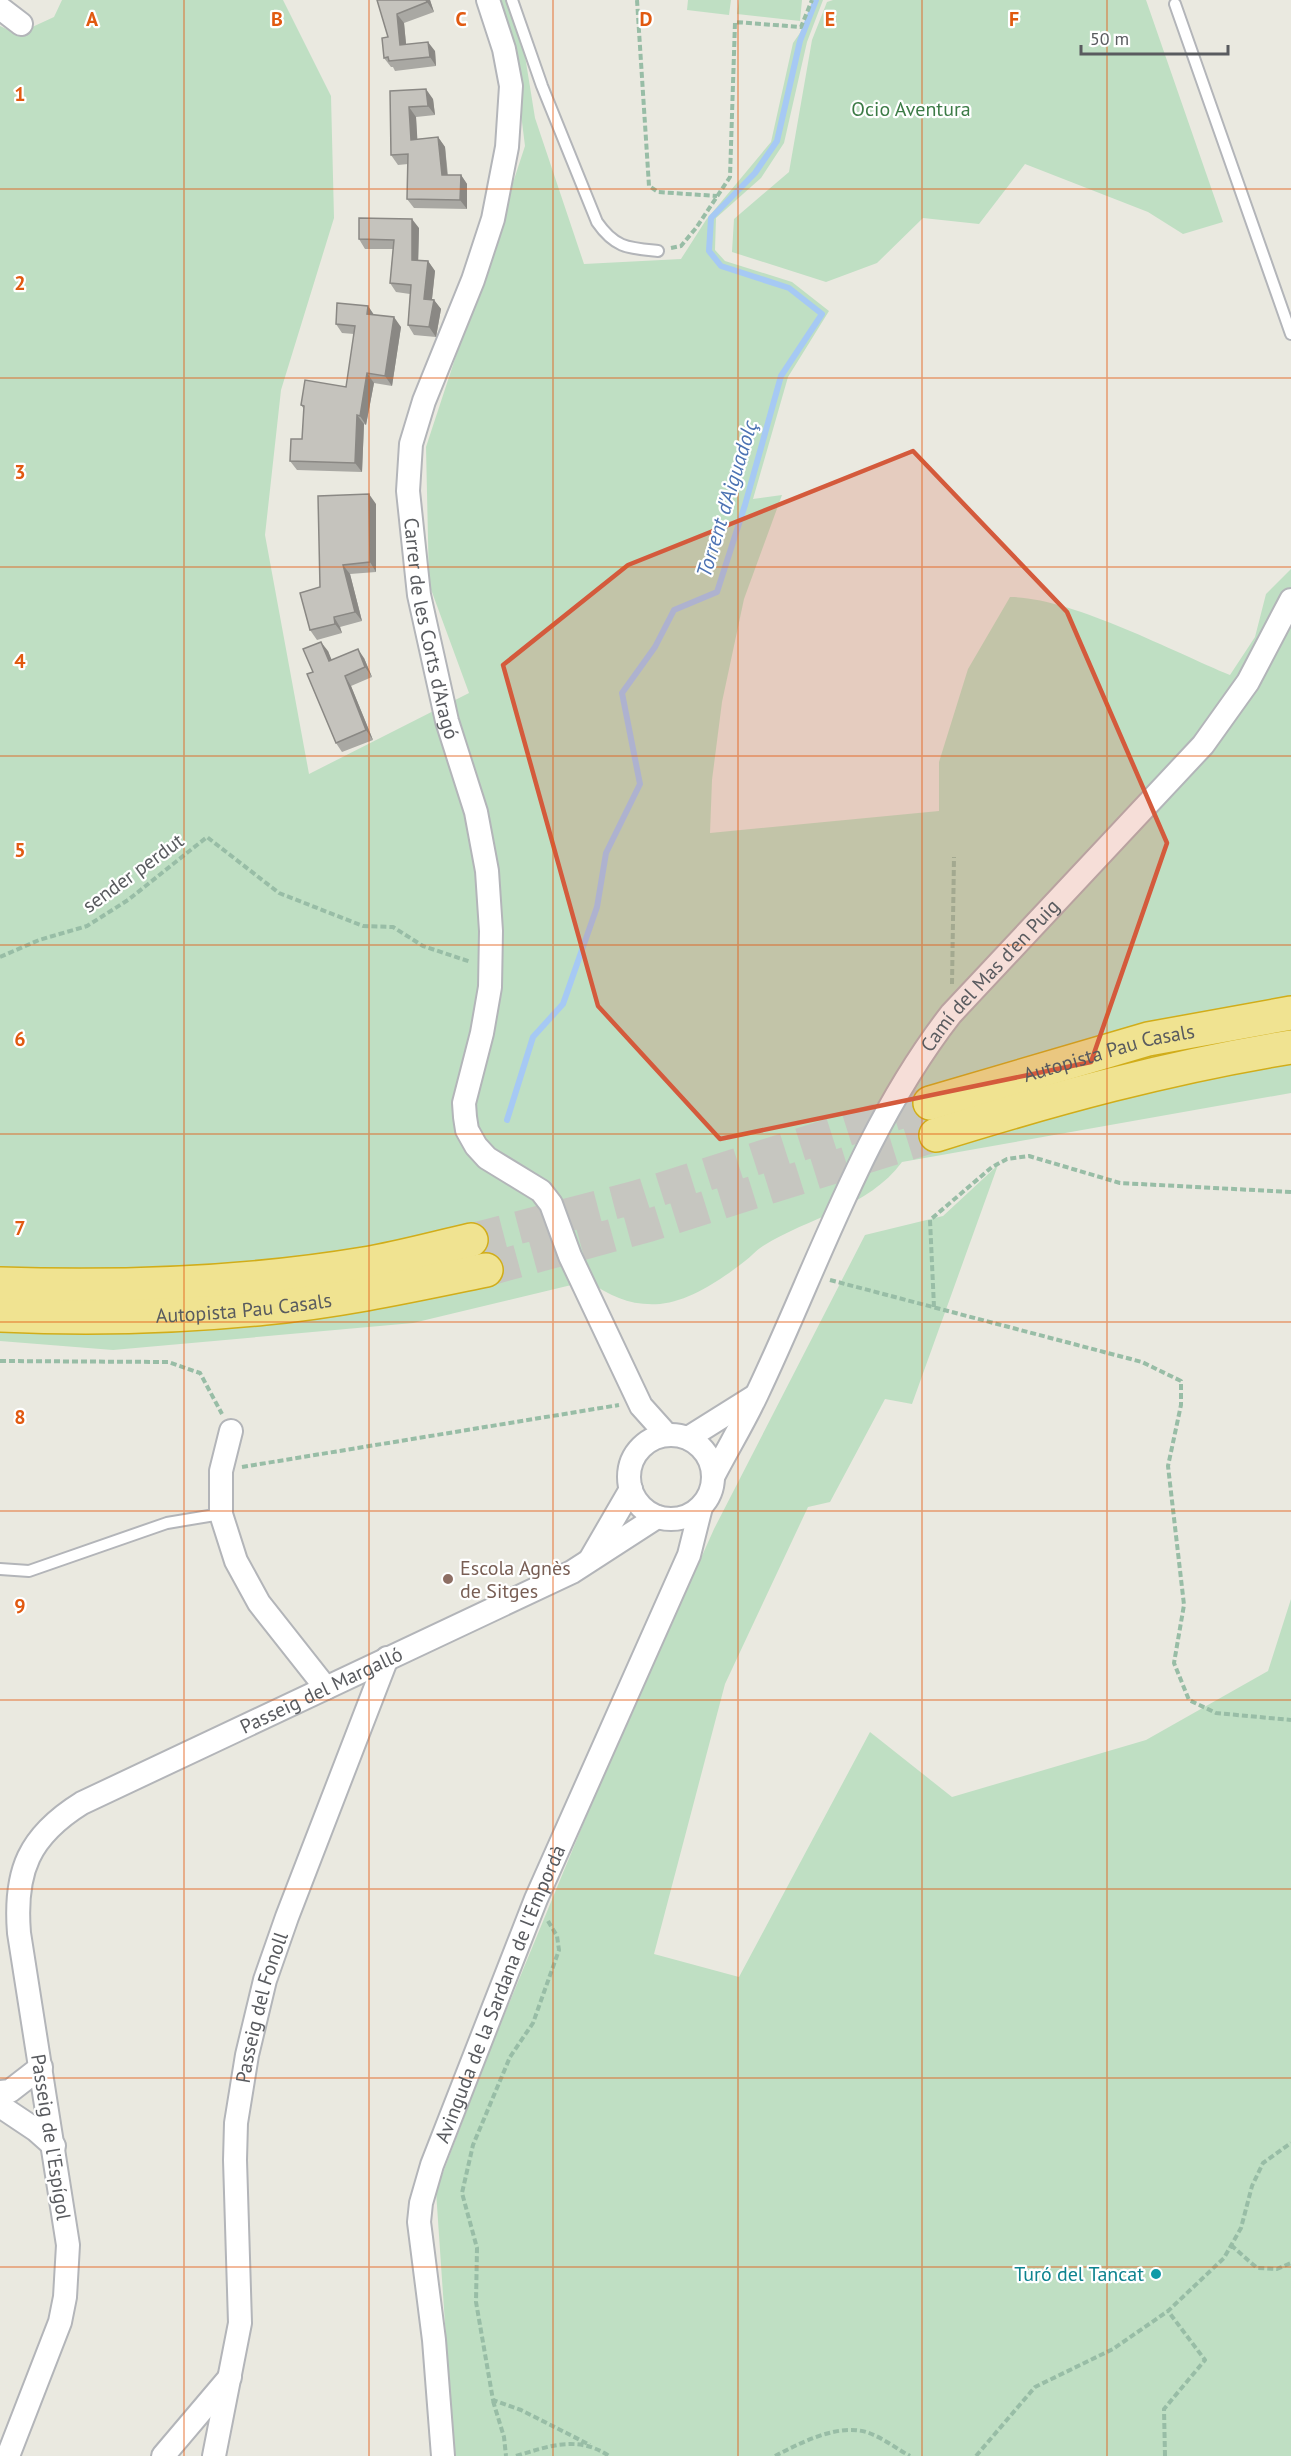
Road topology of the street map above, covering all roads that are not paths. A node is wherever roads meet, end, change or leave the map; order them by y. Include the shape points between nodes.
1 (488, 0) edge
2 (512, 0) edge
3 (1175, 4) dead end
4 (0, 8) edge
5 (21, 24) dead end
6 (658, 251) road end
7 (1291, 334) edge
8 (1291, 600) edge
9 (1291, 1013) edge
10 (1291, 1047) edge
11 (930, 1103) tunnel mouth
12 (936, 1135) tunnel mouth
13 (471, 1240) tunnel mouth
14 (486, 1270) tunnel mouth
15 (0, 1284) edge
16 (0, 1315) edge
17 (756, 1395) junction
18 (641, 1406) junction
19 (231, 1431) road end
20 (677, 1437) junction
21 (642, 1446) junction
22 (714, 1475) junction
23 (631, 1490) junction
24 (701, 1507) junction
25 (221, 1514) junction
26 (666, 1518) junction
27 (689, 1555) junction
28 (588, 1563) junction
29 (0, 1569) edge
30 (387, 1658) junction
31 (326, 1688) junction
32 (55, 1821) joint
33 (9, 1906) edge
34 (41, 2067) junction
35 (0, 2092) edge
36 (0, 2106) edge
37 (54, 2146) junction
38 (231, 2375) junction
39 (188, 2426) junction
40 (8, 2456) edge
41 (163, 2456) edge
42 (213, 2456) edge
43 (443, 2456) edge

1 - 18 street, Carrer de les Corts d'Aragó via 511,86 507,147 493,219 473,280 423,401 414,433 408,491 419,596 447,721 476,812 487,871 490,987 464,1102 467,1130 487,1158 541,1191 551,1204 557,1226
2 - 6 lane via 597,222 609,239 633,248
3 - 7 lane
4 - 5 street
8 - 17 street, Camí del Mas d'en Puig via 1248,682 1203,745 951,1014 929,1043 854,1175
9 - 11 highway, Autopista Pau Casals via 1148,1039
10 - 12 highway, Autopista Pau Casals via 1218,1058 1078,1092
13 - 15 highway, Autopista Pau Casals via 364,1264 260,1277 152,1285
14 - 16 highway, Autopista Pau Casals via 374,1293 266,1308 74,1318
17 - 20 street
17 - 22 street, Camí del Mas d'en Puig
18 - 20 street
18 - 21 street
19 - 25 street via 221,1471
20 - 21 street via 657,1437
20 - 22 street via 706,1453
21 - 23 street via 630,1469
22 - 24 street via 711,1492
23 - 26 street via 642,1508
23 - 28 street
24 - 26 street via 686,1516
24 - 27 street, Avinguda de la Sardana de l'Empordà
25 - 29 lane via 167,1523 28,1571
25 - 31 street via 236,1561 259,1603
26 - 27 street
26 - 28 street, Passeig del Margalló
27 - 43 street, Avinguda de la Sardana de l'Empordà via 536,1899 432,2165 421,2203 419,2223
28 - 30 street, Passeig del Margalló
30 - 31 street, Passeig del Margalló
30 - 38 street, Passeig del Fonoll via 287,1917 265,1980 247,2055 236,2123 240,2324
31 - 32 street, Passeig del Margalló via 82,1803
32 - 33 street, Passeig de l'Espígol via 33,1846
33 - 34 street, Passeig de l'Espígol
34 - 35 street via 10,2091
34 - 37 street, Passeig de l'Espígol
36 - 37 street
37 - 40 street, Passeig de l'Espígol via 68,2245 65,2297 60,2322
38 - 39 street
38 - 42 street, Passeig del Fonoll
39 - 41 street
39 - 42 street via 204,2438

